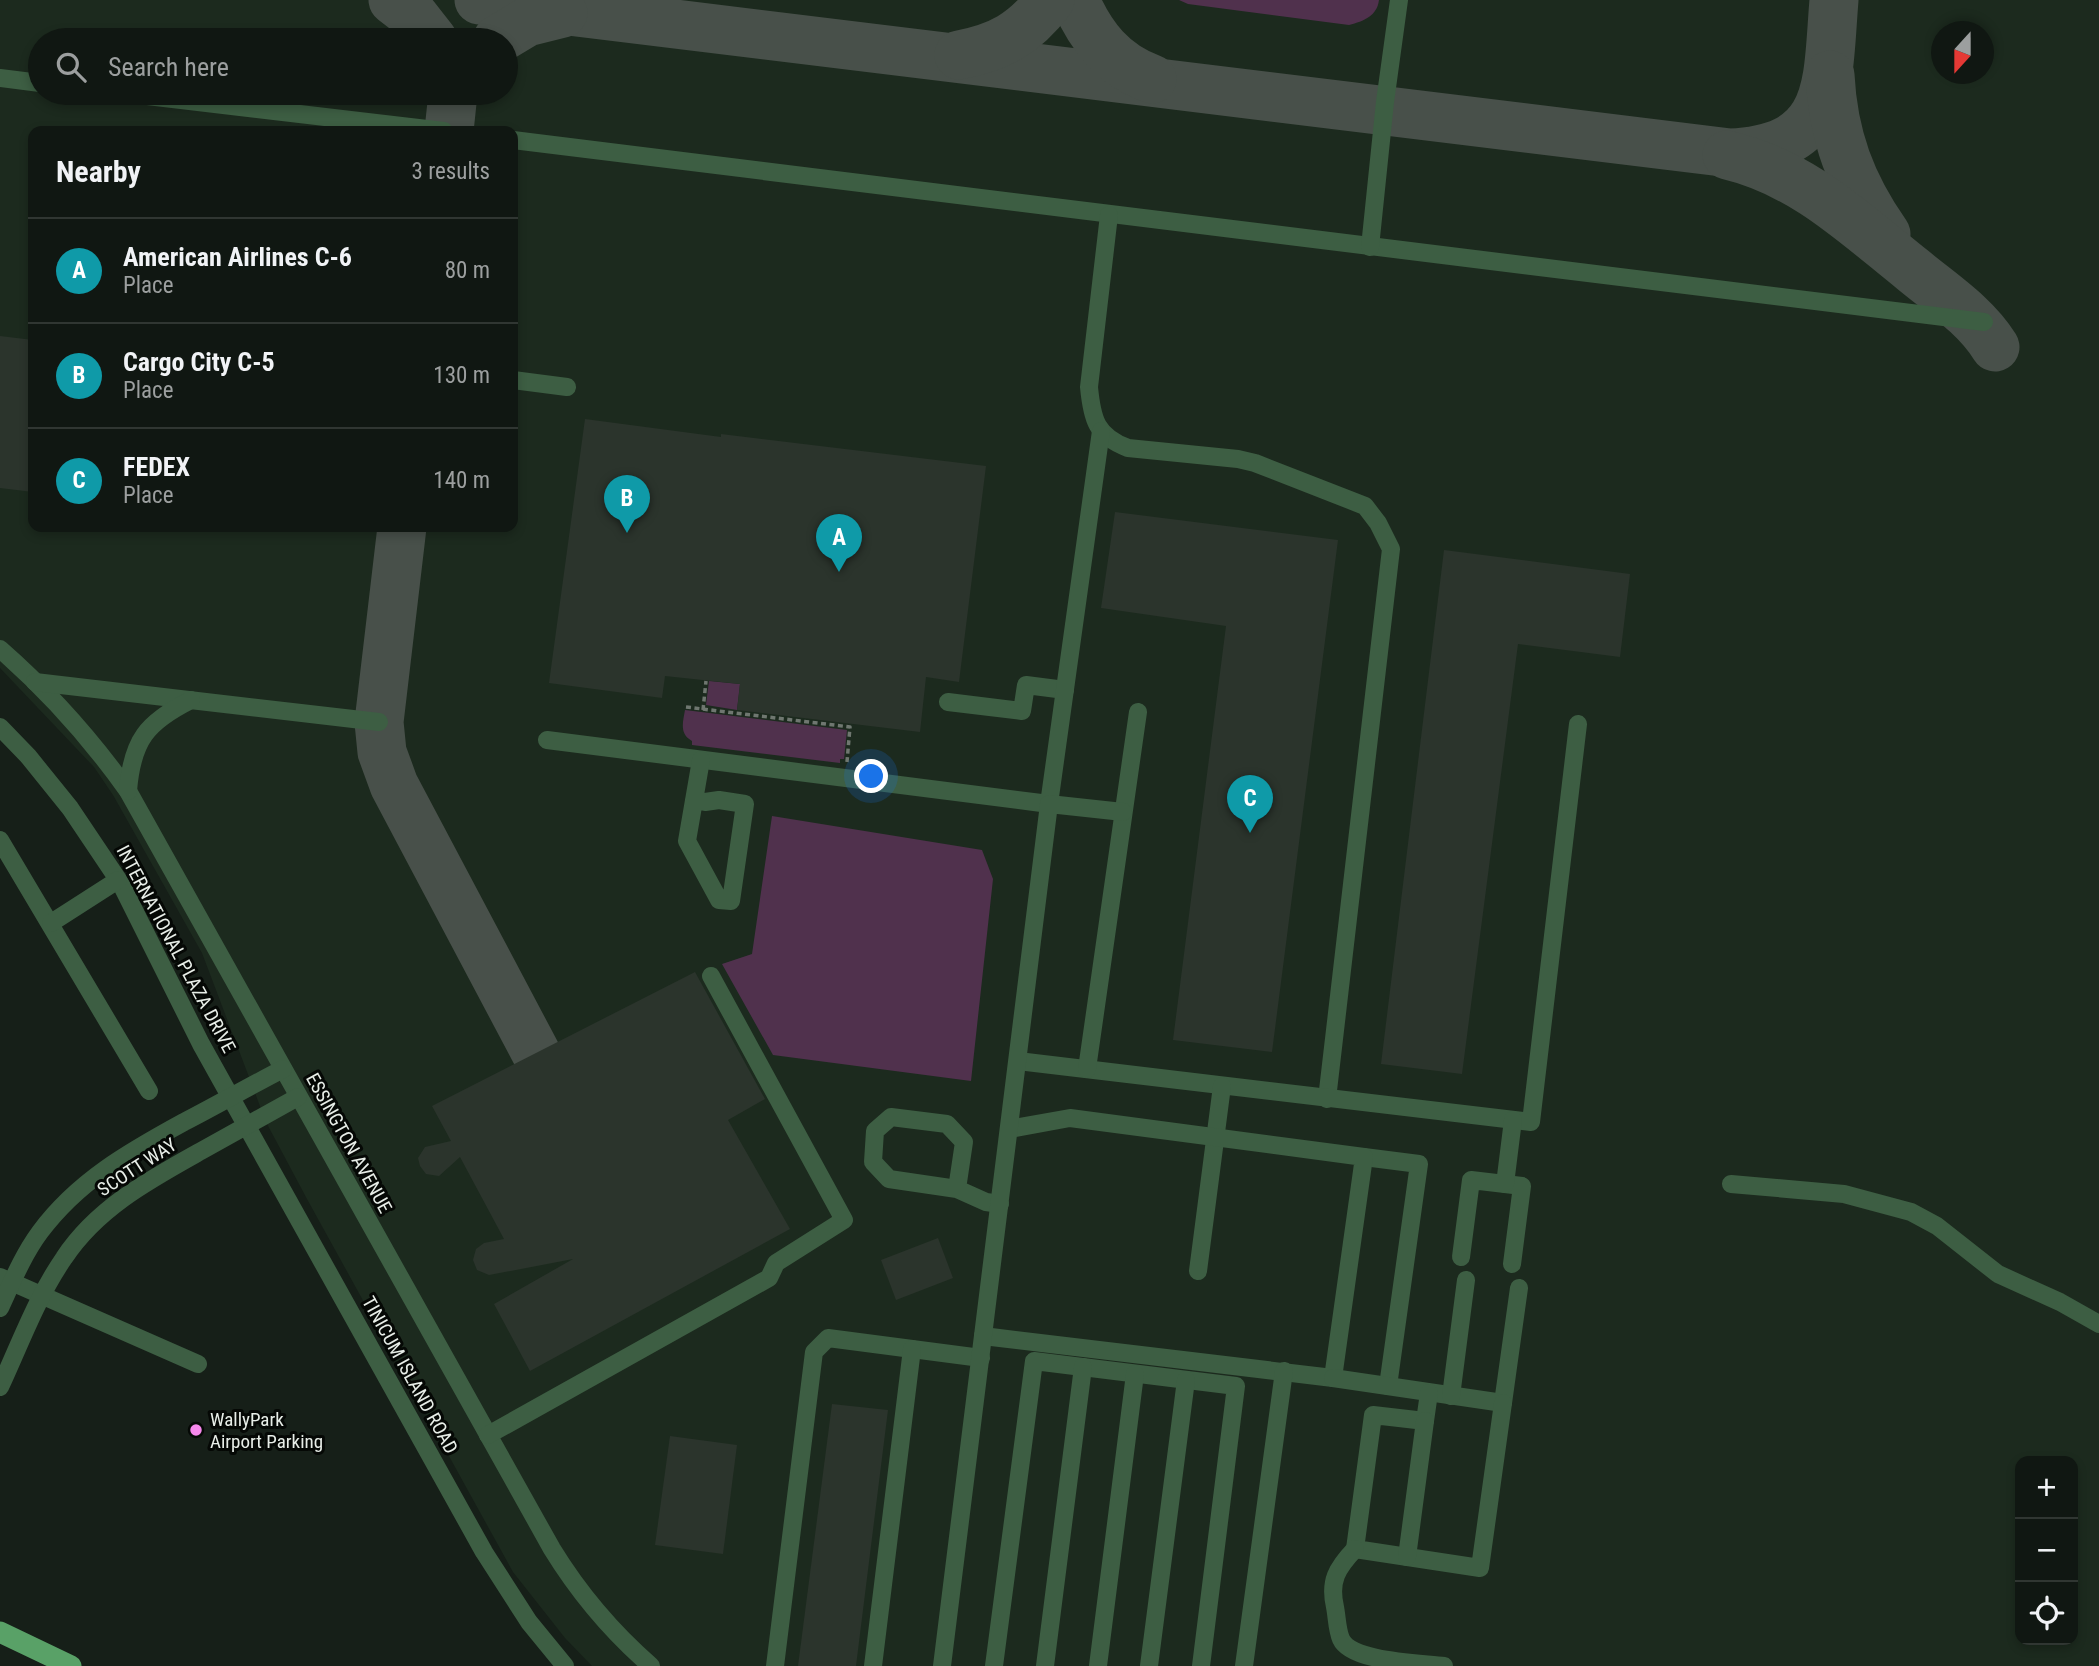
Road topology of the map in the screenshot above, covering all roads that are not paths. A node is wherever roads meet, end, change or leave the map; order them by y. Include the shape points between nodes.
1 (1399, 0) edge
2 (0, 78) edge
3 (28, 82) edge
4 (189, 105) edge
5 (292, 123) edge
6 (349, 126) edge
7 (518, 141) edge
8 (1110, 215) junction
9 (1370, 247) junction
10 (1984, 322) dead end
11 (518, 381) edge
12 (568, 387) dead end
13 (1101, 431) junction
14 (0, 649) edge
15 (35, 682) junction
16 (1065, 690) junction
17 (191, 699) junction
18 (948, 702) dead end
19 (1138, 712) dead end
20 (379, 722) dead end
21 (1578, 724) dead end
22 (0, 727) edge
23 (547, 740) dead end
24 (701, 760) junction
25 (128, 791) junction
26 (694, 800) junction
27 (1049, 804) junction
28 (1123, 812) junction
29 (0, 840) edge
30 (118, 880) junction
31 (51, 923) junction
32 (711, 976) dead end
33 (1018, 1061) junction
34 (283, 1069) junction
35 (1087, 1069) junction
36 (1222, 1086) junction
37 (149, 1091) dead end
38 (230, 1097) junction
39 (298, 1097) junction
40 (1327, 1099) junction
41 (1513, 1120) junction
42 (247, 1126) junction
43 (1009, 1129) junction
44 (1216, 1137) junction
45 (1364, 1157) junction
46 (1505, 1184) junction
47 (1731, 1184) dead end
48 (957, 1189) junction
49 (1000, 1204) junction
50 (1461, 1257) dead end
51 (1512, 1264) dead end
52 (1198, 1271) dead end
53 (6, 1280) edge
54 (1466, 1280) dead end
55 (1519, 1288) dead end
56 (43, 1296) junction
57 (0, 1308) edge
58 (2099, 1324) edge
59 (984, 1336) junction
60 (912, 1349) junction
61 (981, 1358) junction
62 (198, 1364) dead end
63 (1083, 1367) junction
64 (1284, 1371) junction
65 (1135, 1374) junction
66 (1333, 1378) junction
67 (1186, 1380) junction
68 (1388, 1386) junction
69 (0, 1387) edge
70 (1429, 1393) junction
71 (1451, 1396) junction
72 (1503, 1403) junction
73 (1425, 1421) junction
74 (488, 1435) junction
75 (1355, 1549) junction
76 (1406, 1557) junction
77 (0, 1632) edge
78 (71, 1666) edge
79 (565, 1666) edge
80 (651, 1666) edge
81 (775, 1666) edge
82 (873, 1666) edge
83 (942, 1666) edge
84 (994, 1666) edge
85 (1045, 1666) edge
86 (1098, 1666) edge
87 (1149, 1666) edge
88 (1201, 1666) edge
89 (1244, 1666) edge
90 (1444, 1666) edge

1 - 9 street
2 - 3 street
4 - 5 street
5 - 6 street
7 - 8 street
8 - 9 street
8 - 13 street via 1089,387 1091,412
9 - 10 street
11 - 12 street
13 - 16 street
13 - 40 street via 1128,448 1238,458 1365,506 1391,549
14 - 15 street, ESSINGTON AVENUE
15 - 17 street
15 - 25 street, ESSINGTON AVENUE via 88,738
16 - 18 street via 1026,685 1022,711
16 - 27 street
17 - 20 street
17 - 25 street via 164,714 145,734 133,760
19 - 28 street
21 - 41 street via 1531,1122
22 - 30 street, INTERNATIONAL PLAZA DRIVE via 71,808
23 - 24 street
24 - 26 street
24 - 27 street
25 - 34 street, ESSINGTON AVENUE
26 - 26 street via 687,841 719,900 731,901 745,804
27 - 28 street
27 - 33 street
28 - 35 street
29 - 31 street
30 - 31 street
30 - 38 street, INTERNATIONAL PLAZA DRIVE
31 - 37 street
32 - 74 street via 844,1220 776,1263 769,1278
33 - 35 street
33 - 43 street
34 - 38 street, SCOTT WAY
34 - 39 street, ESSINGTON AVENUE
35 - 36 street
36 - 40 street
36 - 44 street
38 - 42 street, TINICUM ISLAND ROAD
38 - 53 street, SCOTT WAY via 128,1153 84,1185 67,1200
39 - 42 street, SCOTT WAY
39 - 74 street, ESSINGTON AVENUE
40 - 41 street
41 - 46 street
42 - 56 street, SCOTT WAY via 112,1206 64,1258
42 - 79 street, TINICUM ISLAND ROAD via 484,1552 529,1622
43 - 44 street via 1070,1118
43 - 49 street
44 - 45 street
44 - 52 street
45 - 66 street
45 - 68 street via 1419,1164
46 - 50 street via 1471,1180
46 - 51 street via 1522,1186
47 - 58 street via 1844,1194 1911,1212 1937,1226 1998,1274
48 - 48 street via 889,1179 873,1162 875,1130 891,1116 947,1124 964,1142
48 - 49 street
49 - 59 street
53 - 56 street
53 - 57 street, SCOTT WAY
54 - 71 street
55 - 72 street
56 - 62 street
56 - 69 street, SCOTT WAY
59 - 61 street
59 - 64 street
60 - 61 street
60 - 81 street via 828,1338 814,1352
60 - 82 street
61 - 83 street
63 - 65 street
63 - 84 street via 1034,1361
63 - 85 street
64 - 66 street
64 - 89 street
65 - 67 street
65 - 86 street
66 - 68 street
67 - 87 street
67 - 88 street via 1236,1386
68 - 70 street
70 - 71 street
70 - 73 street
71 - 72 street
72 - 76 street via 1480,1568
73 - 75 street via 1373,1415
73 - 76 street
74 - 80 street, ESSINGTON AVENUE via 565,1571 597,1612
75 - 76 street
75 - 90 street via 1343,1562 1331,1591 1341,1640 1361,1655
77 - 78 main road

